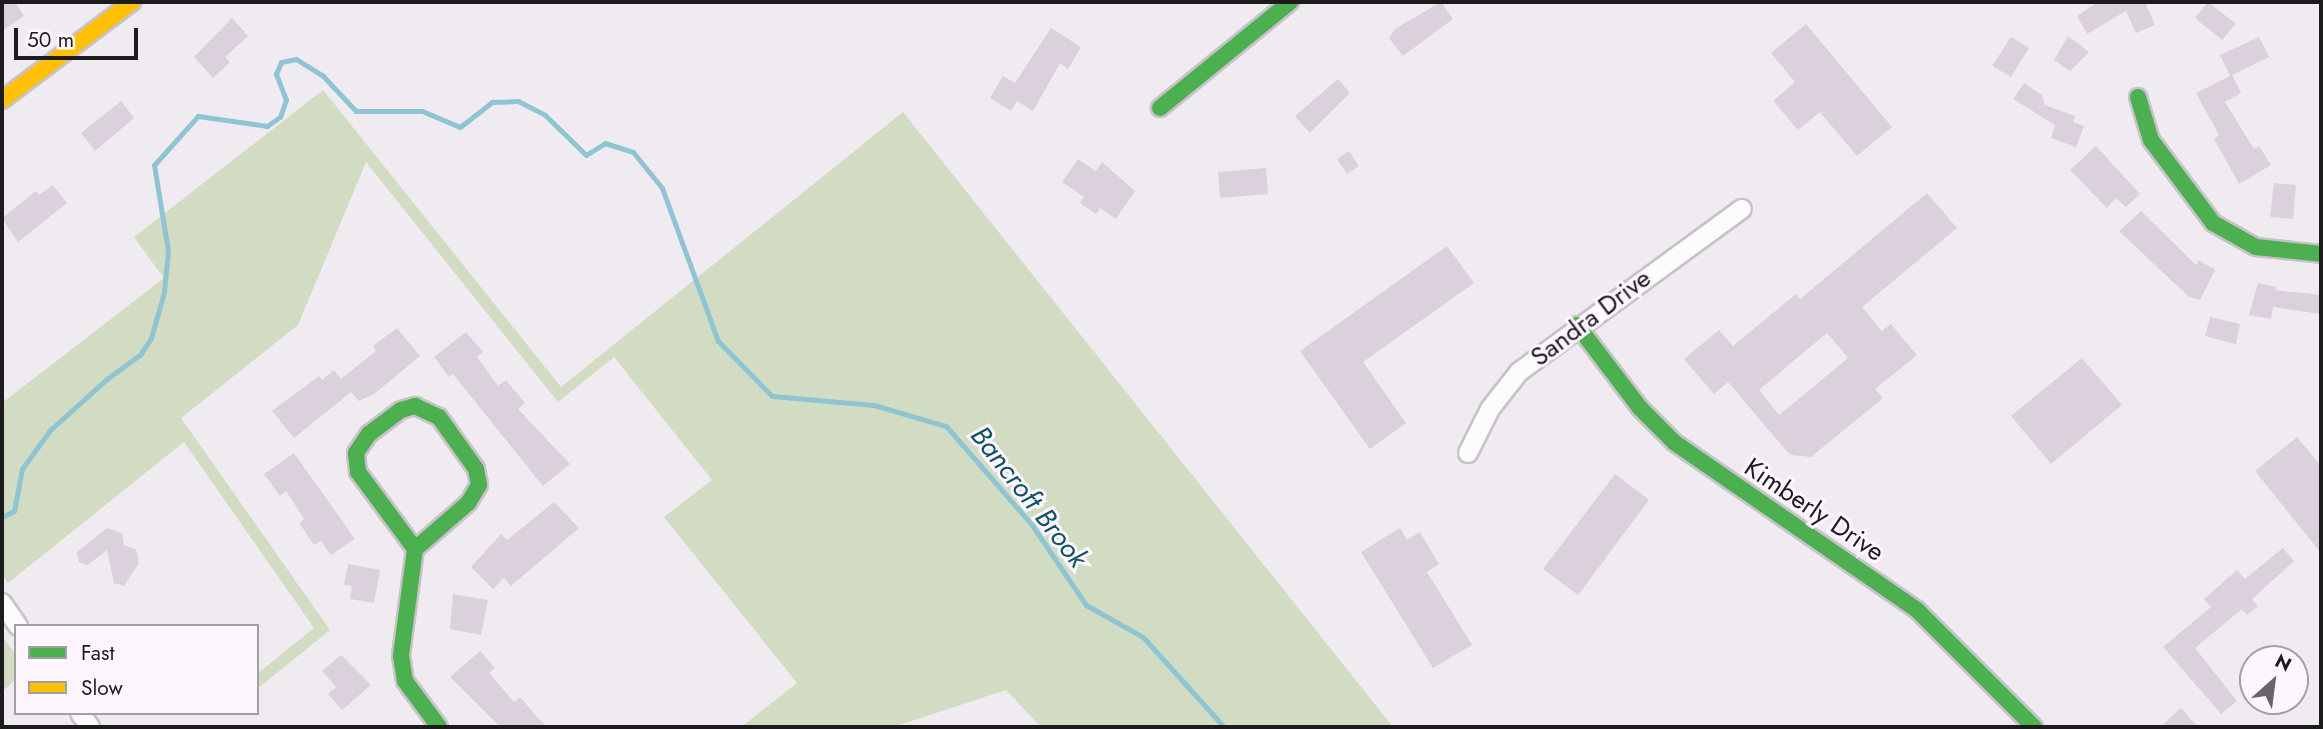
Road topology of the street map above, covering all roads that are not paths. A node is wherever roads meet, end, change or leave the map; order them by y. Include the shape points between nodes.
1 (132, 2) edge
2 (1290, 2) edge
3 (2137, 97) dead end
4 (2, 100) edge
5 (1160, 108) dead end
6 (1742, 209) dead end
7 (2321, 254) edge
8 (1577, 325) junction
9 (1468, 453) dead end
10 (415, 549) junction
11 (2, 603) edge
12 (17, 624) edge
13 (439, 727) edge
14 (2034, 727) edge

1 - 4 street
2 - 5 street
3 - 7 street via 2151,140 2213,223 2256,247
6 - 8 street, Sandra Drive
8 - 9 street, Sandra Drive via 1519,372 1490,409
8 - 14 street, Kimberly Drive via 1640,408 1675,443 1917,610
10 - 10 street via 468,503 479,485 476,469 439,417 415,406 401,410 369,434 356,453 358,472
10 - 13 street via 401,656 405,681
11 - 12 street

